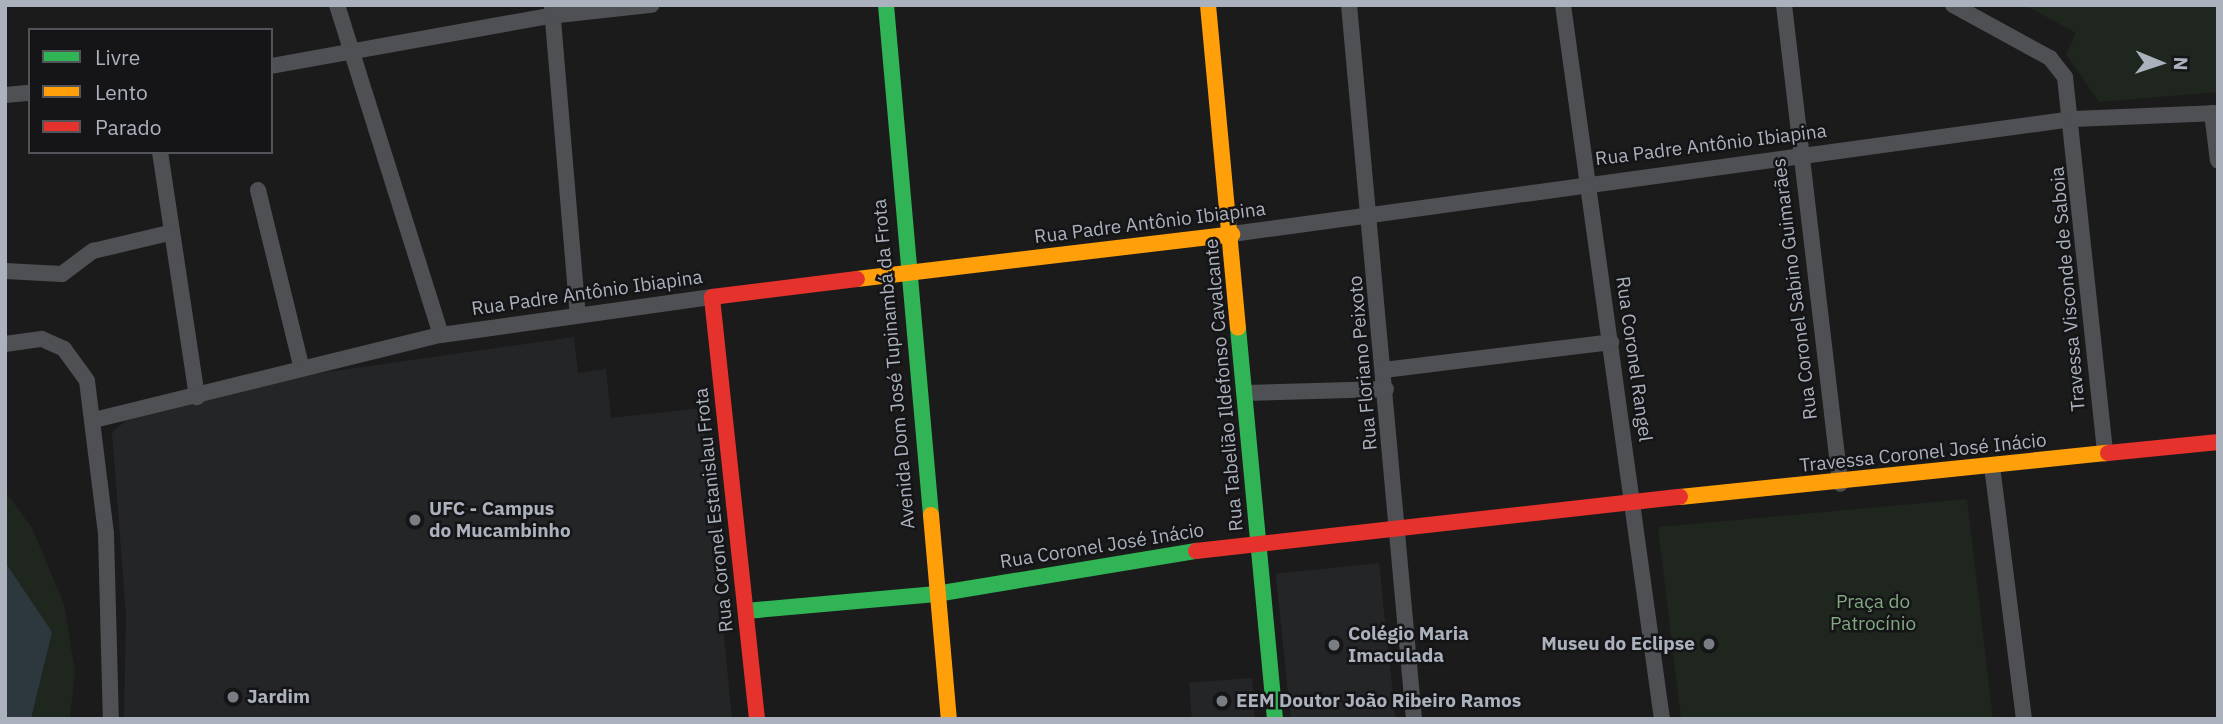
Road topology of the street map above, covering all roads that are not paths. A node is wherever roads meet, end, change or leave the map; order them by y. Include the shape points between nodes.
1 (337, 5) edge
2 (651, 5) edge
3 (886, 5) edge
4 (1208, 5) edge
5 (1349, 5) edge
6 (1563, 5) edge
7 (1784, 5) edge
8 (1953, 5) edge
9 (551, 10) edge
10 (353, 55) junction
11 (273, 66) edge
12 (28, 93) edge
13 (5, 95) edge
14 (2215, 113) edge
15 (2073, 119) junction
16 (160, 154) edge
17 (1800, 155) junction
18 (2218, 161) edge
19 (1589, 182) junction
20 (258, 190) dead end
21 (1373, 218) junction
22 (169, 233) junction
23 (1232, 234) junction
24 (5, 271) edge
25 (905, 272) junction
26 (712, 297) junction
27 (578, 315) junction
28 (441, 335) junction
29 (1611, 342) junction
30 (5, 345) edge
31 (300, 365) junction
32 (1384, 370) junction
33 (1386, 389) junction
34 (1245, 393) junction
35 (197, 397) junction
36 (94, 420) junction
37 (2218, 442) edge
38 (2105, 454) junction
39 (1992, 466) junction
40 (1840, 484) junction
41 (1632, 504) junction
42 (1398, 530) junction
43 (1258, 541) junction
44 (936, 594) junction
45 (746, 611) junction
46 (111, 719) edge
47 (757, 719) edge
48 (948, 719) edge
49 (1275, 719) edge
50 (1414, 719) edge
51 (1662, 719) edge
52 (2024, 719) edge

1 - 10 street
2 - 9 street
3 - 25 main road, Avenida Dom José Tupinambá da Frota
4 - 23 main road, Rua Tabelião Ildefonso Cavalcante
5 - 21 street, Rua Floriano Peixoto
6 - 19 street, Rua Coronel Rangel
7 - 17 street, Rua Coronel Sabino Guimarães
8 - 15 street, Travessa Visconde de Saboia via 2060,66
9 - 10 street
9 - 27 street
10 - 11 street
10 - 28 street
12 - 13 street
14 - 15 street, Rua Padre Antônio Ibiapina
14 - 18 street
15 - 17 street, Rua Padre Antônio Ibiapina
15 - 38 street, Travessa Visconde de Saboia
16 - 22 street
17 - 19 street, Rua Padre Antônio Ibiapina
17 - 40 street, Rua Coronel Sabino Guimarães
19 - 21 street, Rua Padre Antônio Ibiapina
19 - 29 street, Rua Coronel Rangel
20 - 31 street
21 - 23 street, Rua Padre Antônio Ibiapina
21 - 32 street, Rua Floriano Peixoto
22 - 24 street via 93,251 62,274
22 - 35 street
23 - 25 main road, Rua Padre Antônio Ibiapina
23 - 34 main road, Rua Tabelião Ildefonso Cavalcante
25 - 26 main road, Rua Padre Antônio Ibiapina
25 - 44 main road, Avenida Dom José Tupinambá da Frota
26 - 27 street, Rua Padre Antônio Ibiapina
26 - 45 main road, Rua Coronel Estanislau Frota
27 - 28 street, Rua Padre Antônio Ibiapina
28 - 31 street, Rua Padre Antônio Ibiapina
29 - 32 street
29 - 41 street, Rua Coronel Rangel
30 - 36 street via 42,339 64,349 87,381
31 - 35 street, Rua Padre Antônio Ibiapina
32 - 33 street, Rua Floriano Peixoto
33 - 34 street
33 - 42 street, Rua Floriano Peixoto
34 - 43 main road, Rua Tabelião Ildefonso Cavalcante
35 - 36 street, Rua Padre Antônio Ibiapina
36 - 46 street via 111,615
37 - 38 main road, Travessa Coronel José Inácio
38 - 39 main road, Travessa Coronel José Inácio
39 - 40 main road, Travessa Coronel José Inácio
39 - 52 street
40 - 41 main road, Travessa Coronel José Inácio
41 - 42 main road, Rua Coronel José Inácio
41 - 51 street, Rua Coronel Rangel
42 - 43 main road, Rua Coronel José Inácio
42 - 50 street, Rua Floriano Peixoto
43 - 44 main road, Rua Coronel José Inácio
43 - 49 main road, Rua Tabelião Ildefonso Cavalcante
44 - 45 main road, Rua Coronel José Inácio
44 - 48 main road, Avenida Dom José Tupinambá da Frota
45 - 47 main road, Rua Coronel Estanislau Frota

